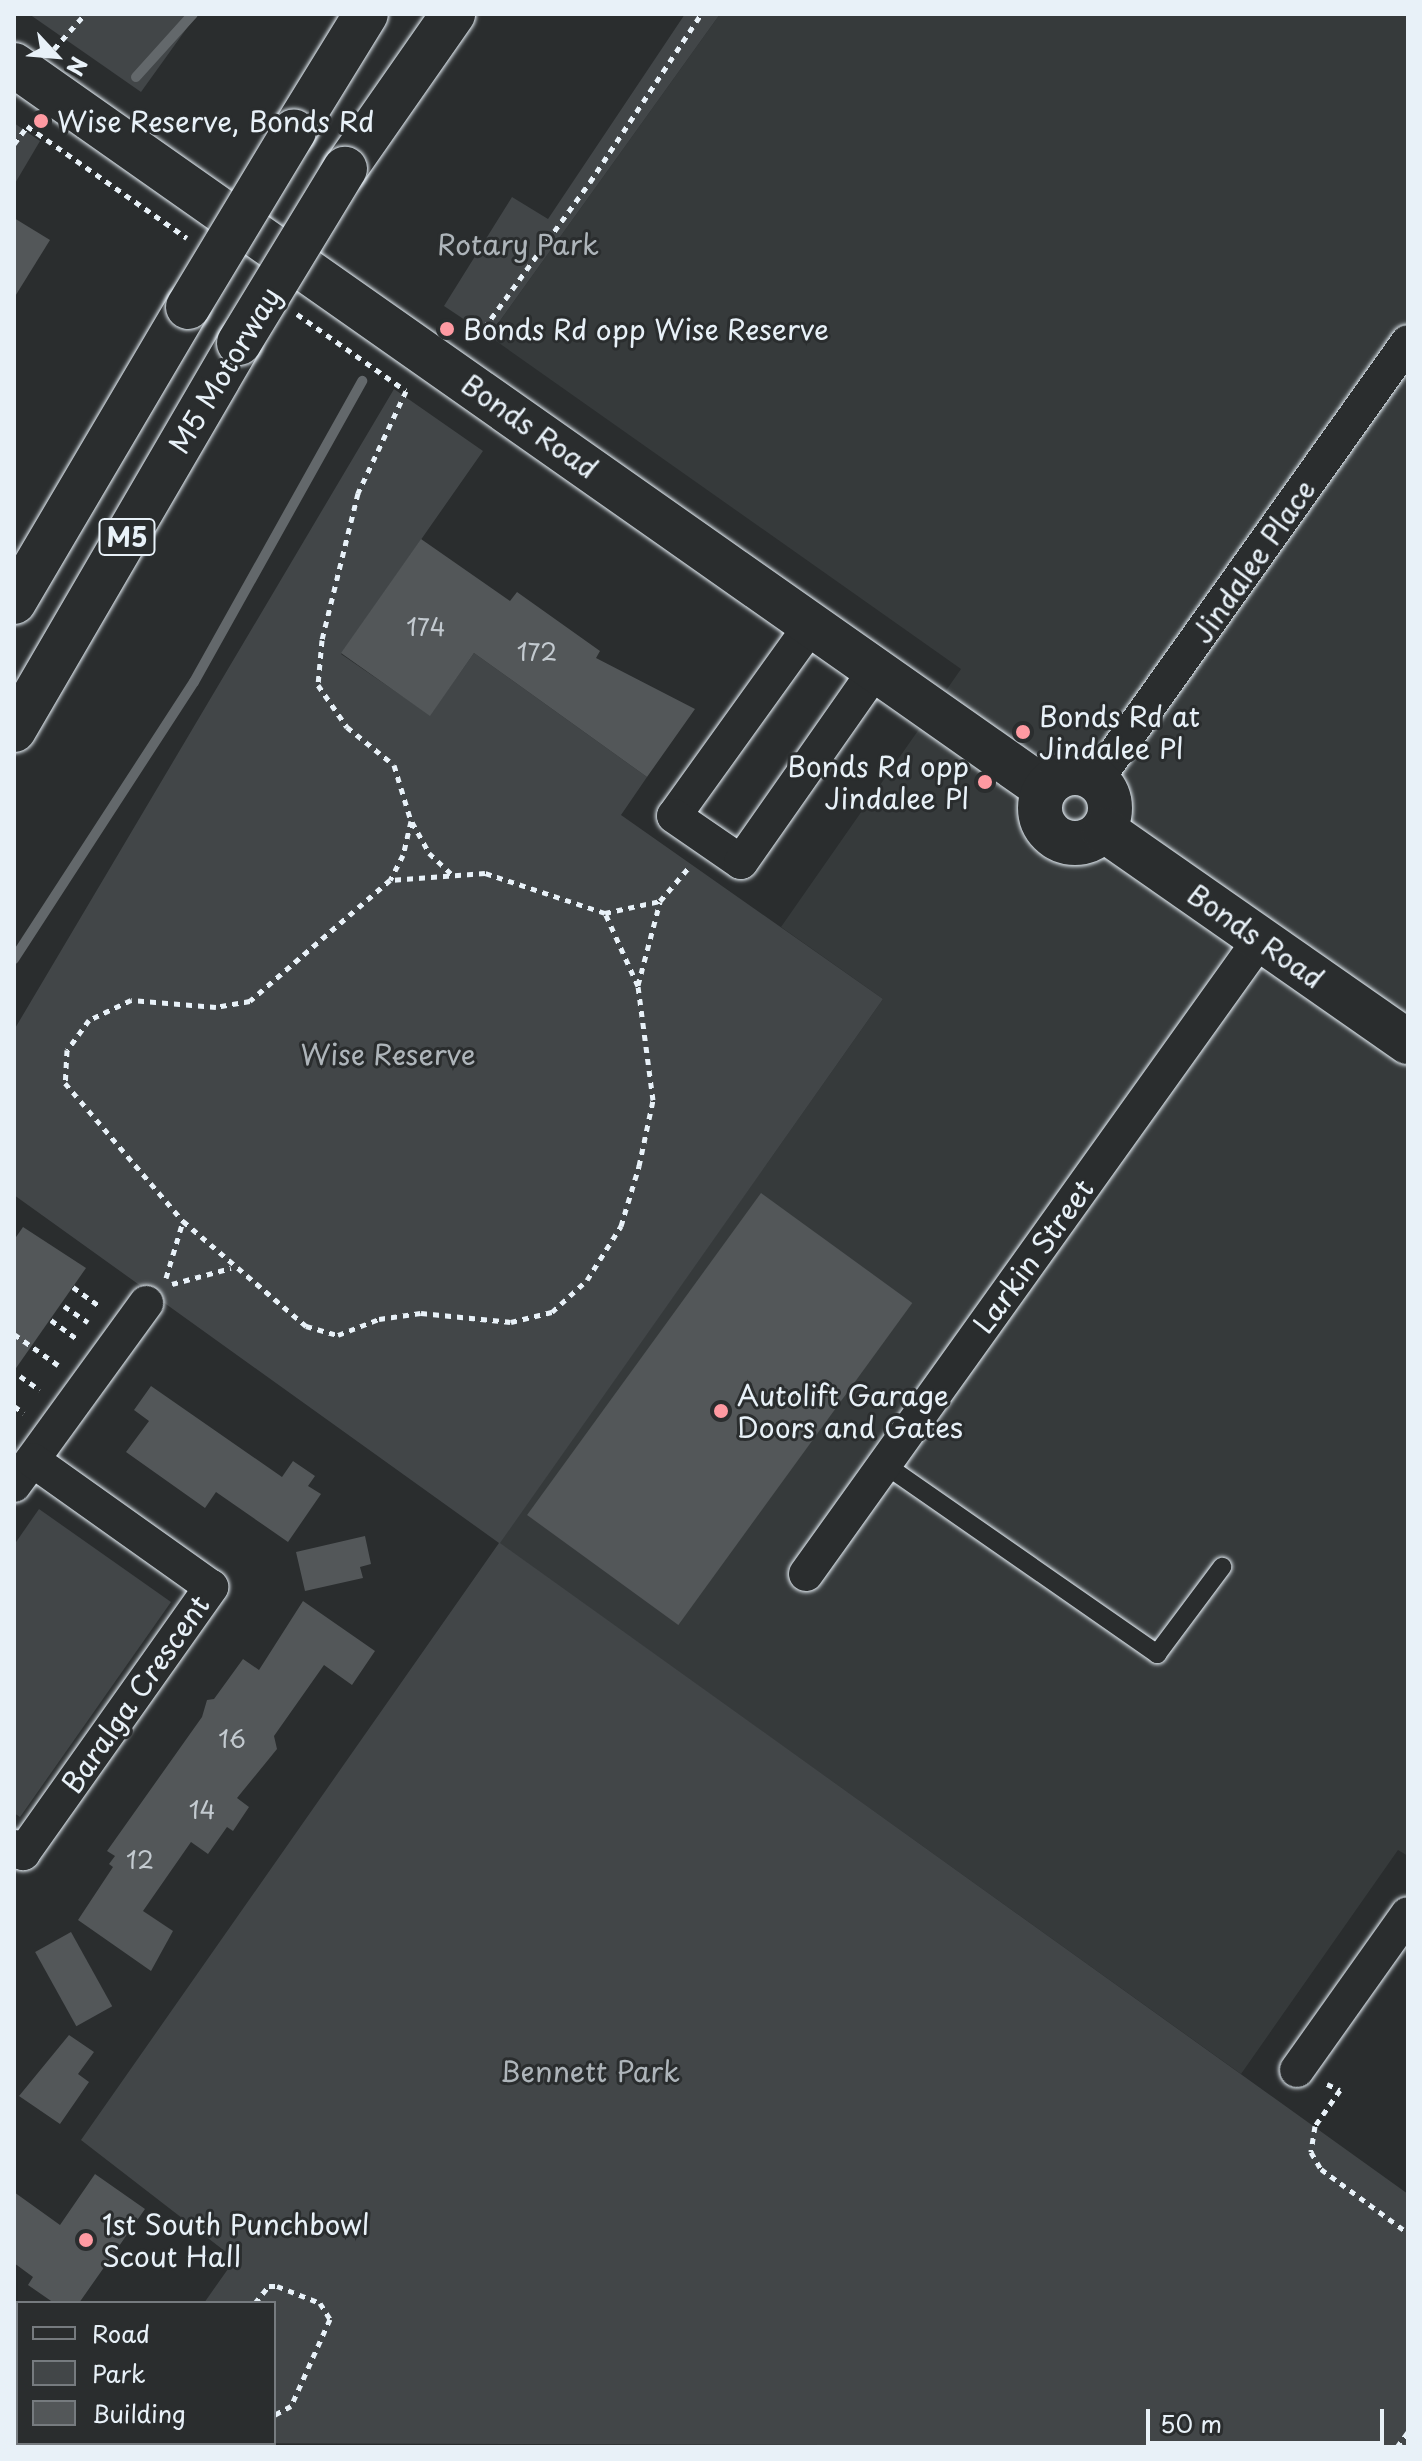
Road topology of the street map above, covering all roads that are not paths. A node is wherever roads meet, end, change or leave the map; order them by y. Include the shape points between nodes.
1 (366, 14) edge
2 (440, 14) edge
3 (453, 14) edge
4 (14, 65) edge
5 (345, 169) junction
6 (1408, 342) edge
7 (14, 602) edge
8 (812, 624) junction
9 (876, 669) junction
10 (14, 730) edge
11 (1097, 779) junction
12 (1045, 789) junction
13 (1104, 830) junction
14 (1261, 938) junction
15 (1408, 1042) edge
16 (146, 1303) dead end
17 (884, 1464) junction
18 (23, 1473) edge
19 (1222, 1567) dead end
20 (806, 1574) dead end
21 (14, 1847) edge
22 (1408, 1914) edge
23 (1297, 2070) road end

1 - 7 main road, M5, bridge
2 - 5 main road, M5 Motorway / M5
3 - 5 main road, M5
4 - 8 main road, Bonds Road
5 - 10 main road, M5 Motorway / M5, bridge
6 - 11 street, Jindalee Place
8 - 9 main road, Bonds Road
8 - 9 street via 674,816 741,862
9 - 12 main road, Bonds Road
11 - 12 main road via 1063,775
11 - 13 main road via 1110,798
12 - 13 main road via 1040,813 1050,834 1084,843
13 - 14 main road, Bonds Road
14 - 15 main road, Bonds Road
14 - 17 street, Larkin Street
16 - 18 street
17 - 19 lane via 1157,1654
17 - 20 street, Larkin Street
18 - 21 street, Baralga Crescent via 211,1587 23,1853
22 - 23 street

